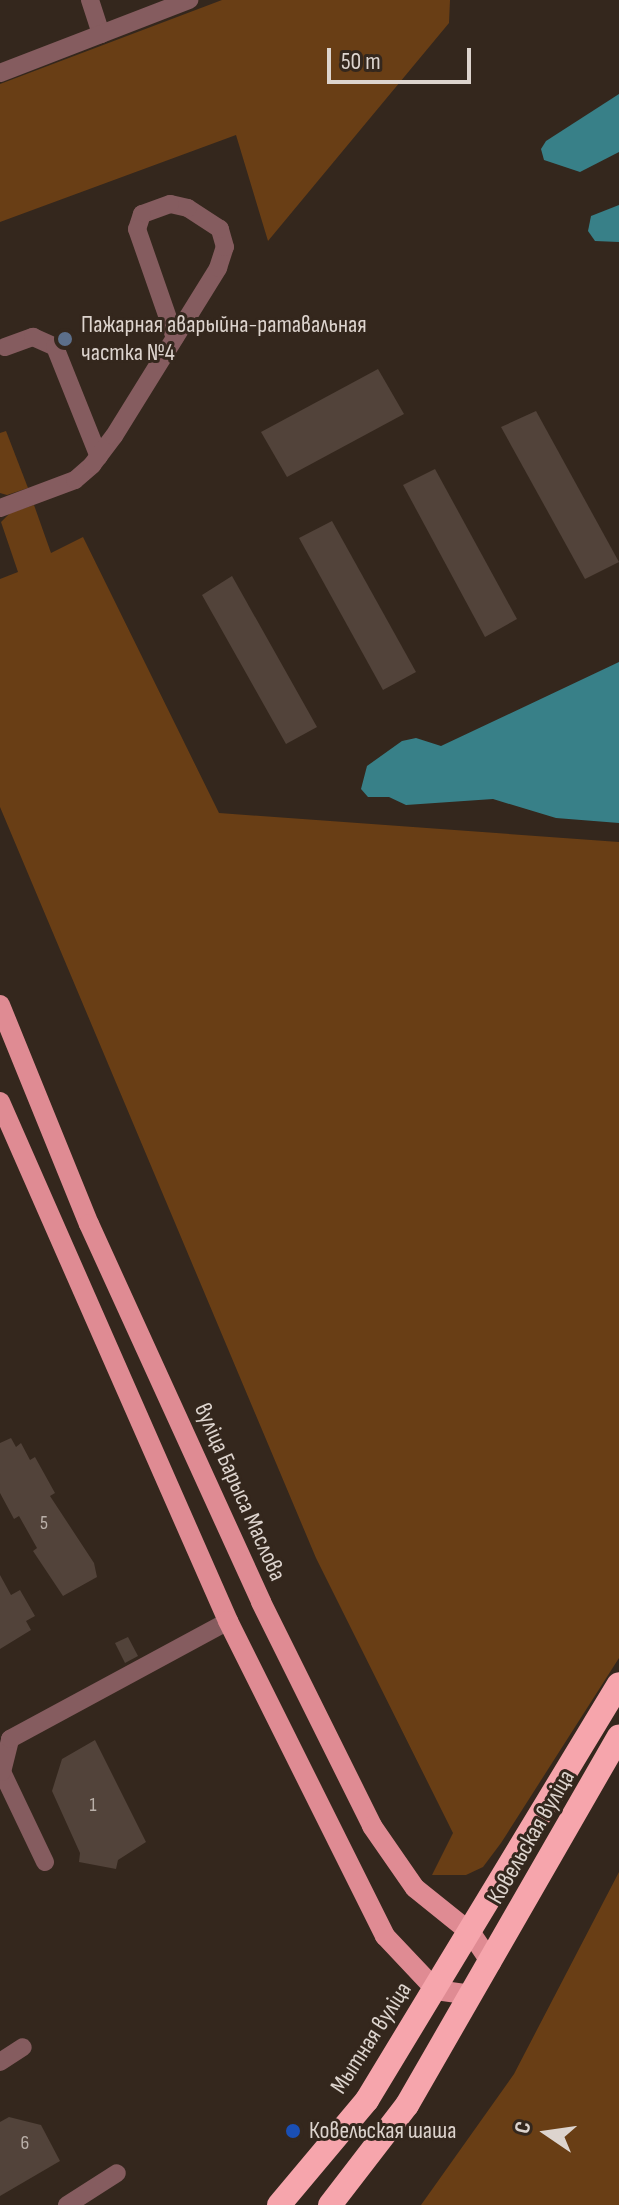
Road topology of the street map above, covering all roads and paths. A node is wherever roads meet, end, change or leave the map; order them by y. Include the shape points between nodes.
1 (90, 0) edge
2 (189, 0) edge
3 (101, 34) junction
4 (0, 73) edge
5 (175, 338) junction
6 (5, 347) dead end
7 (99, 457) junction
8 (0, 508) edge
9 (0, 1005) edge
10 (0, 1102) edge
11 (228, 1621) junction
12 (619, 1684) edge
13 (619, 1737) edge
14 (45, 1862) dead end
15 (471, 1933) junction
16 (491, 1963) junction
17 (436, 1990) junction
18 (472, 1995) junction
19 (23, 2047) dead end
20 (0, 2062) edge
21 (117, 2173) dead end
22 (67, 2205) edge
23 (279, 2205) edge
24 (330, 2205) edge

1 - 3 lane
2 - 3 lane
3 - 4 lane
5 - 5 lane via 225,247 220,229 211,221 170,204 146,211 137,229
5 - 7 lane
6 - 7 lane via 33,337 55,347
7 - 8 lane via 75,480
9 - 15 main road, вуліца Барыса Маслова via 89,1224 261,1602 372,1826 419,1892
10 - 11 main road
11 - 14 lane via 10,1739 2,1772
11 - 17 main road via 385,1936
12 - 15 highway, Мытная вуліца
13 - 16 highway, Ковельская вуліца
15 - 16 main road, вуліца Барыса Маслова
15 - 17 highway, Мытная вуліца
16 - 18 highway
17 - 18 main road
17 - 23 highway, Мытная вуліца via 367,2100
18 - 24 highway via 407,2105
19 - 20 lane
21 - 22 lane

